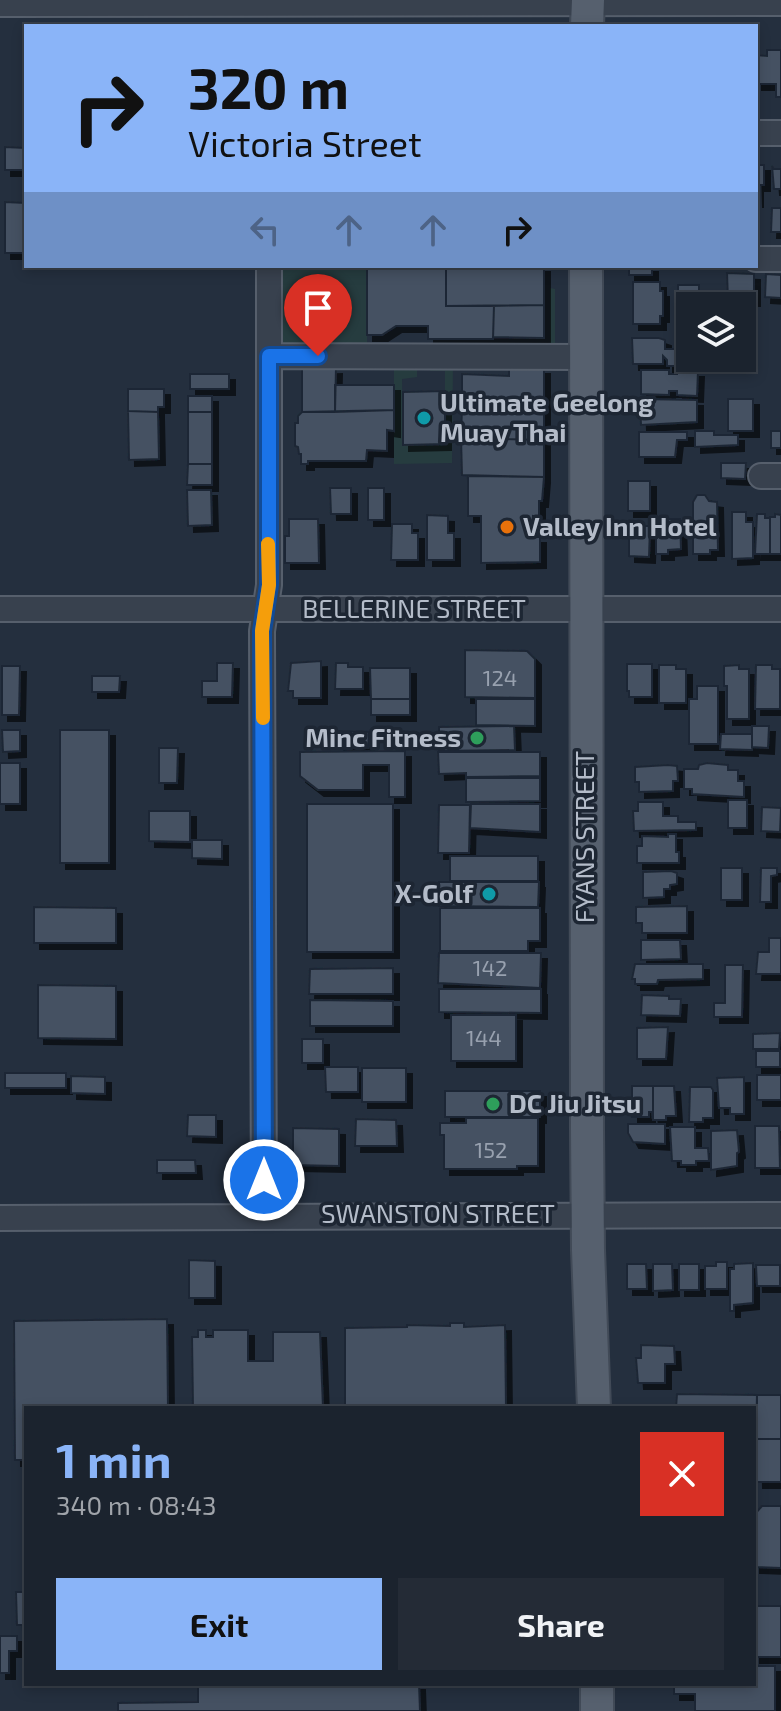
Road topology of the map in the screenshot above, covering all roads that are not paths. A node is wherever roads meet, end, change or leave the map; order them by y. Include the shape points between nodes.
1 (781, 3) edge
2 (0, 4) edge
3 (270, 10) edge
4 (587, 10) edge
5 (758, 133) edge
6 (781, 133) edge
7 (758, 259) edge
8 (781, 259) edge
9 (269, 268) edge
10 (586, 268) edge
11 (269, 356) junction
12 (584, 357) junction
13 (585, 608) junction
14 (0, 609) edge
15 (266, 609) junction
16 (781, 609) edge
17 (588, 1214) junction
18 (264, 1215) junction
19 (781, 1215) edge
20 (0, 1218) edge
21 (594, 1406) edge
22 (597, 1686) edge
23 (597, 1711) edge

1 - 4 street
2 - 3 street
3 - 4 street
5 - 6 street
7 - 8 street
9 - 11 street
10 - 12 main road, FYANS STREET
11 - 12 street
11 - 15 street
12 - 13 main road, FYANS STREET
13 - 15 street, BELLERINE STREET
13 - 16 street, BELLERINE STREET
13 - 17 main road, FYANS STREET
14 - 15 street, BELLERINE STREET
15 - 18 street
17 - 18 street, SWANSTON STREET
17 - 19 street, SWANSTON STREET
17 - 21 main road, FYANS STREET
18 - 20 street, SWANSTON STREET
22 - 23 main road

